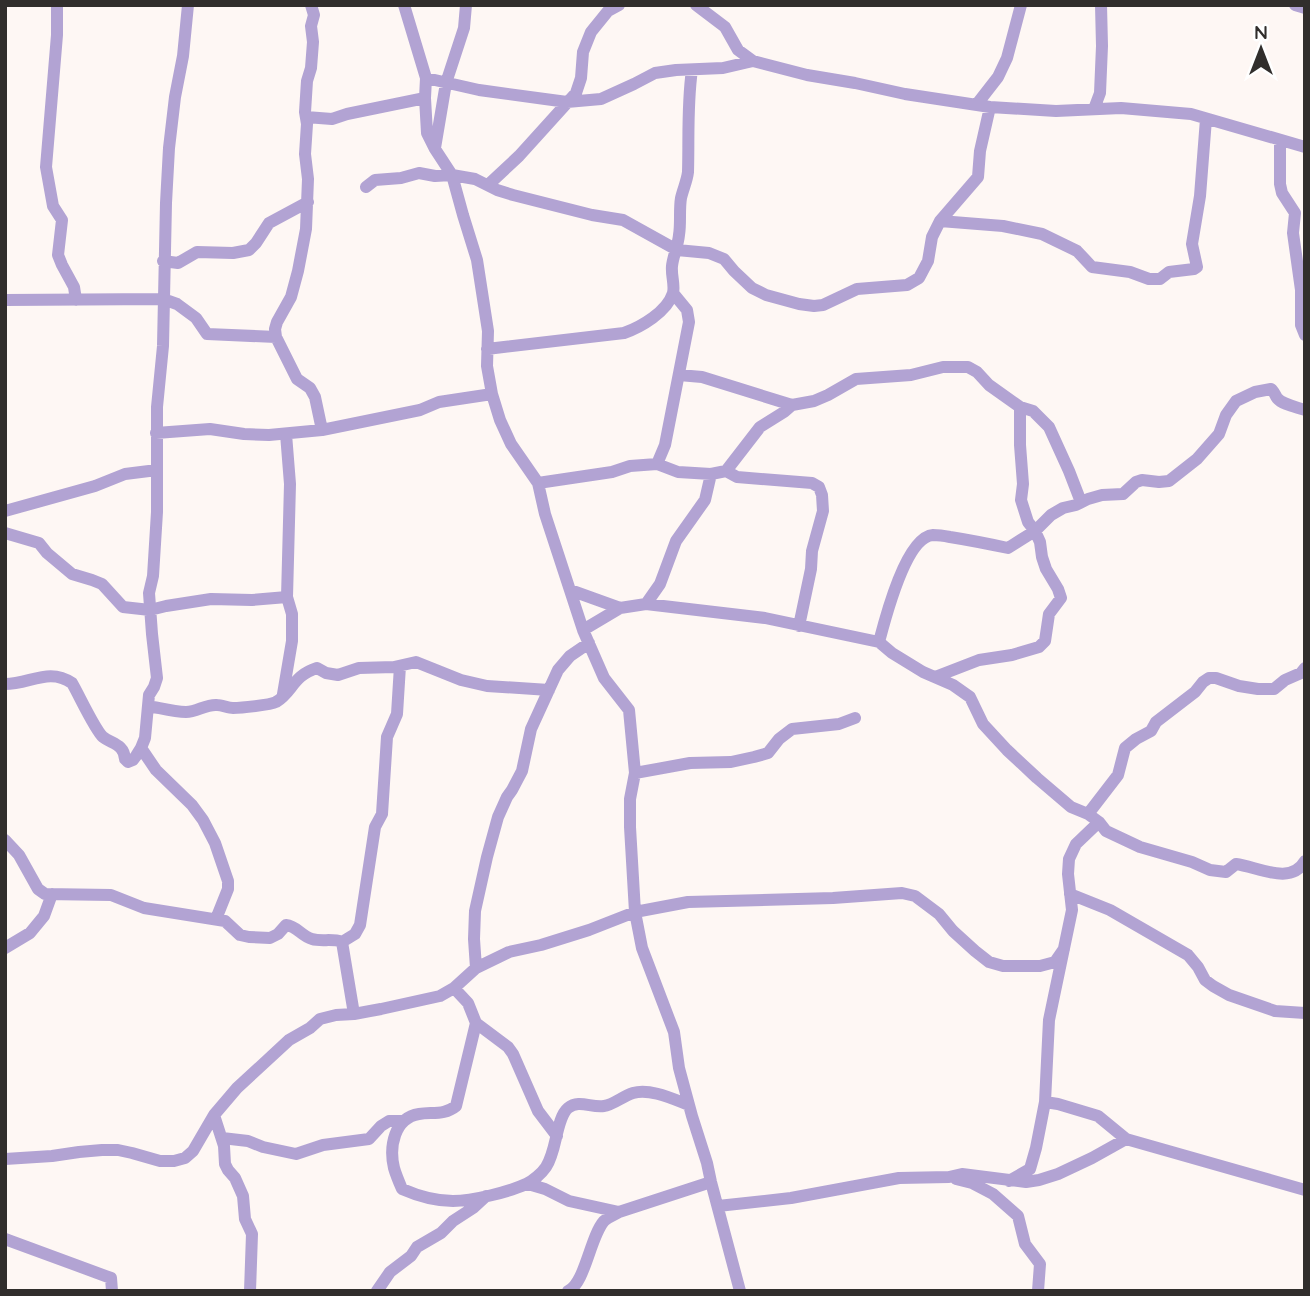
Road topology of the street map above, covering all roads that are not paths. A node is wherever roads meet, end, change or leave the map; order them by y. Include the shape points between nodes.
1 (57, 5) edge
2 (188, 5) edge
3 (311, 5) edge
4 (404, 5) edge
5 (466, 5) edge
6 (619, 5) edge
7 (696, 5) edge
8 (1021, 5) edge
9 (1101, 5) edge
10 (1295, 5) edge
11 (1305, 8) edge
12 (753, 61) junction
13 (692, 70) junction
14 (426, 78) junction
15 (446, 83) junction
16 (425, 98) junction
17 (567, 103) junction
18 (984, 105) junction
19 (1094, 109) junction
20 (306, 117) junction
21 (1206, 119) junction
22 (1280, 140) junction
23 (1305, 147) edge
24 (435, 149) junction
25 (452, 174) junction
26 (488, 185) junction
27 (366, 187) dead end
28 (308, 202) junction
29 (940, 220) junction
30 (677, 250) junction
31 (163, 261) junction
32 (673, 293) junction
33 (163, 299) junction
34 (5, 300) edge
35 (76, 300) junction
36 (1305, 335) edge
37 (276, 337) junction
38 (488, 349) junction
39 (679, 375) junction
40 (492, 394) junction
41 (792, 405) junction
42 (1020, 407) junction
43 (1305, 410) edge
44 (322, 430) junction
45 (156, 433) junction
46 (286, 434) junction
47 (657, 464) junction
48 (157, 470) junction
49 (726, 471) junction
50 (711, 474) junction
51 (538, 483) junction
52 (1081, 502) junction
53 (5, 511) edge
54 (1035, 531) junction
55 (5, 533) edge
56 (570, 590) junction
57 (287, 597) junction
58 (646, 604) junction
59 (620, 608) junction
60 (150, 610) junction
61 (799, 626) junction
62 (583, 630) junction
63 (879, 642) junction
64 (589, 643) junction
65 (400, 666) junction
66 (1305, 668) edge
67 (935, 677) junction
68 (5, 684) edge
69 (549, 690) junction
70 (282, 697) junction
71 (148, 706) junction
72 (855, 718) dead end
73 (141, 748) junction
74 (635, 773) junction
75 (1094, 818) junction
76 (5, 840) edge
77 (1305, 861) edge
78 (52, 894) junction
79 (1070, 894) junction
80 (635, 912) junction
81 (216, 919) junction
82 (342, 942) junction
83 (5, 948) edge
84 (1064, 949) junction
85 (476, 968) junction
86 (454, 988) junction
87 (1305, 1013) edge
88 (354, 1014) junction
89 (476, 1023) junction
90 (1045, 1102) junction
91 (689, 1105) junction
92 (214, 1115) junction
93 (403, 1121) junction
94 (557, 1136) junction
95 (222, 1138) junction
96 (1126, 1139) junction
97 (6, 1154) edge
98 (949, 1177) junction
99 (1009, 1181) junction
100 (711, 1182) junction
101 (528, 1184) junction
102 (1305, 1190) edge
103 (486, 1196) junction
104 (718, 1206) junction
105 (619, 1212) junction
106 (5, 1239) edge
107 (385, 1285) edge
108 (112, 1291) edge
109 (250, 1291) edge
110 (377, 1291) edge
111 (568, 1291) edge
112 (740, 1291) edge
113 (1038, 1291) edge

1 - 35 street via 46,167 53,206 62,220 58,255
2 - 31 street via 169,148
3 - 20 street via 313,42
4 - 14 street
5 - 15 street via 464,28
6 - 17 street via 591,32 576,93
7 - 12 street via 725,27 738,50
8 - 18 street via 1007,58
9 - 19 street via 1100,93
10 - 11 street
12 - 13 street
12 - 18 street via 905,94
13 - 17 street via 655,73 601,99
13 - 30 street via 688,174
14 - 15 street
14 - 16 street
15 - 17 street
15 - 24 street
16 - 20 street via 332,119
16 - 24 street via 427,133
17 - 26 street
18 - 19 street
18 - 29 street via 978,177
19 - 21 street via 1121,107
20 - 28 street
21 - 22 street
21 - 29 street via 1192,244 1194,269 1149,279 1092,267 1077,251 1042,234
22 - 23 street
22 - 36 street via 1280,184 1295,213 1293,233
24 - 25 street
25 - 26 street
25 - 27 street via 419,173 375,180
25 - 38 street via 477,260
26 - 30 street via 623,220
28 - 31 street via 269,223 248,250 197,252 178,263
28 - 37 street via 298,271 277,322
29 - 30 street via 919,278 907,285 857,289 823,305 766,295 752,288 724,259
30 - 32 street
31 - 33 street
32 - 38 street via 655,317 624,333
32 - 39 street via 687,310 689,322
33 - 35 street
33 - 37 street via 196,318 207,334
33 - 45 street
34 - 35 street
37 - 44 street via 297,379 315,397
38 - 40 street
39 - 41 street via 702,377
39 - 47 street
40 - 44 street
40 - 51 street via 511,444
41 - 42 street via 814,401 856,379 959,366 977,372
41 - 49 street via 760,427
42 - 52 street via 1033,411 1049,427
42 - 54 street via 1021,500
43 - 52 street via 1284,403 1271,389 1245,396 1230,408 1219,434 1203,452 1169,481 1142,480 1123,494
44 - 46 street
45 - 46 street via 210,429
45 - 48 street
46 - 57 street via 290,484
47 - 50 street via 678,472
47 - 51 street
48 - 53 street via 125,474
48 - 60 street
49 - 50 street
49 - 61 street via 737,477 819,487 823,511
50 - 58 street via 705,500 676,541 660,584
51 - 56 street
52 - 54 street via 1051,515
54 - 63 street via 1008,548 933,535 924,538 906,562
54 - 67 street via 1043,562 1061,598 1049,614 1045,641 1030,651 979,660
55 - 60 street via 39,543 72,575 102,584 123,607
56 - 59 street
56 - 62 street
57 - 60 street via 211,599
57 - 70 street via 292,641
58 - 59 street
58 - 61 street
59 - 62 street
60 - 71 street via 157,678
61 - 63 street
62 - 64 street
63 - 67 street
64 - 69 street via 558,670
64 - 74 street via 604,678 629,710
65 - 69 street via 415,662 486,686
65 - 70 street via 359,667 338,675 317,668 306,672
65 - 82 street via 397,714 387,737 382,814 375,827 360,925
66 - 75 street via 1274,689 1238,686 1216,678 1203,682 1151,731 1125,748 1118,775
67 - 75 street via 970,697 983,724 1007,750 1071,807
68 - 73 street via 42,676 65,679 72,683 98,731 121,747 128,762
69 - 85 street via 486,857 475,911
70 - 71 street via 273,704 210,705 188,713
71 - 73 street
72 - 74 street via 792,729 768,753 754,757
73 - 81 street via 192,805 215,842 228,881
74 - 80 street via 630,827
75 - 77 street via 1105,831 1140,847 1210,870 1226,872 1236,864 1293,873
75 - 79 street via 1069,859
76 - 78 street via 38,888
78 - 81 street via 111,895 144,908
78 - 83 street via 44,916 30,933
79 - 84 street via 1072,910
79 - 87 street via 1110,910 1188,955 1205,980 1229,995 1275,1011
80 - 84 street via 688,902 902,893 915,896 939,914 989,962 1040,966 1055,962
80 - 85 street via 541,946 509,952
80 - 91 street via 642,948 674,1032
81 - 82 street via 249,937 270,938 286,925 314,940
82 - 88 street
84 - 90 street via 1049,1020
85 - 86 street
86 - 88 street via 440,996
86 - 89 street via 468,1003
88 - 92 street via 320,1019 289,1040
89 - 93 street via 456,1106
89 - 94 street via 508,1047 533,1101
90 - 96 street via 1098,1116
90 - 99 street via 1030,1169
91 - 94 street via 636,1091 605,1106 579,1103 561,1115
91 - 100 street
92 - 95 street
92 - 97 street via 193,1151 174,1161 118,1150 52,1156
93 - 95 street via 389,1121 369,1139 296,1154
93 - 103 street via 393,1145 402,1189 419,1197 454,1201
94 - 101 street via 545,1169
95 - 109 street via 225,1164 243,1196 252,1234
96 - 99 street via 1058,1174
96 - 102 street
98 - 99 street via 973,1174
98 - 104 street via 899,1178
98 - 113 street via 993,1194 1018,1216 1025,1244 1040,1264
100 - 104 street
100 - 105 street
101 - 103 street
101 - 105 street via 569,1201
103 - 107 street via 417,1247 390,1272
104 - 112 street
105 - 111 street via 605,1220 579,1280
106 - 108 street via 111,1278
107 - 110 street

